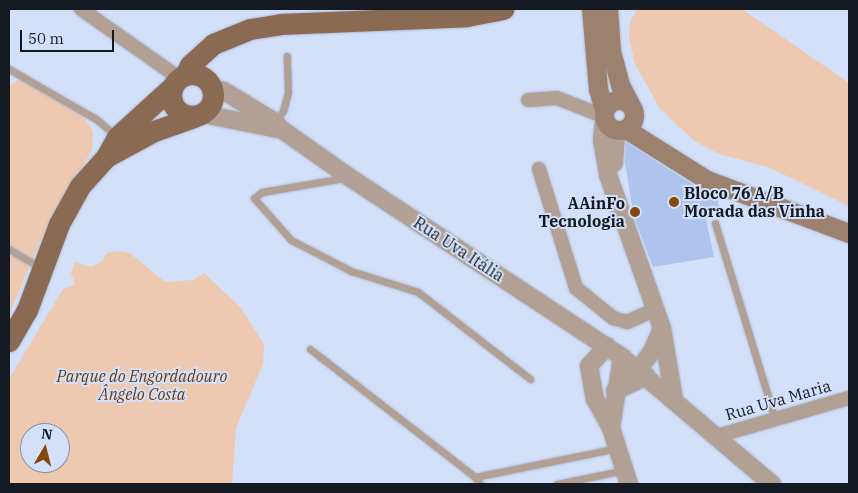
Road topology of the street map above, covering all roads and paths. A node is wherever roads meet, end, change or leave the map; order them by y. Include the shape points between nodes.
1 (81, 9) edge
2 (503, 9) edge
3 (591, 9) edge
4 (608, 9) edge
5 (227, 38) junction
6 (287, 56) dead end
7 (9, 68) edge
8 (179, 80) junction
9 (210, 85) junction
10 (528, 100) dead end
11 (198, 115) junction
12 (617, 118) junction
13 (276, 126) junction
14 (117, 136) junction
15 (106, 157) junction
16 (539, 169) dead end
17 (349, 177) junction
18 (715, 223) dead end
19 (849, 233) edge
20 (9, 248) edge
21 (42, 269) junction
22 (656, 309) junction
23 (662, 328) junction
24 (580, 329) junction
25 (9, 341) edge
26 (607, 346) junction
27 (310, 349) dead end
28 (622, 356) junction
29 (589, 366) junction
30 (643, 372) junction
31 (530, 379) dead end
32 (615, 391) junction
33 (849, 398) edge
34 (674, 400) junction
35 (775, 419) junction
36 (611, 428) junction
37 (717, 436) junction
38 (618, 448) junction
39 (627, 477) edge
40 (477, 481) edge
41 (557, 484) edge
42 (772, 484) edge

1 - 8 street
2 - 5 main road via 424,19 280,24 250,29
3 - 12 main road via 598,89
4 - 12 main road via 611,51 620,85
5 - 8 main road via 213,44 190,64
5 - 9 main road via 214,53
6 - 13 lane via 288,92
7 - 14 lane via 96,119
8 - 9 main road via 202,76
8 - 11 main road via 170,97 174,108 183,115
8 - 14 main road
9 - 11 main road via 212,102
9 - 13 street, Rua Uva Itália
10 - 12 street via 558,98
11 - 13 street, Rua Uva Itália
11 - 15 main road via 154,131
12 - 19 main road via 668,157 707,180
12 - 22 street via 602,140 608,174
13 - 17 street, Rua Uva Itália
14 - 15 main road
15 - 21 main road via 80,186 59,224
16 - 22 street via 576,288 613,318 627,322
17 - 24 street, Rua Uva Itália
17 - 31 lane via 262,192 254,198 291,240 351,271 418,292
18 - 35 lane
20 - 21 lane
21 - 25 main road via 27,310
22 - 23 street
23 - 30 street
23 - 34 street
24 - 26 street, Rua Uva Itália
24 - 29 street
26 - 28 street, Rua Uva Itália
26 - 29 street
27 - 40 lane
28 - 30 street, Rua Uva Itália
28 - 32 street
29 - 36 street via 595,399
30 - 32 street
30 - 34 street, Rua Uva Itália
32 - 36 street
33 - 35 street, Rua Uva Maria
34 - 37 street, Rua Uva Itália
35 - 37 street, Rua Uva Maria
36 - 38 street
37 - 42 street, Rua Uva Itália
38 - 39 street
38 - 40 lane
39 - 41 lane

